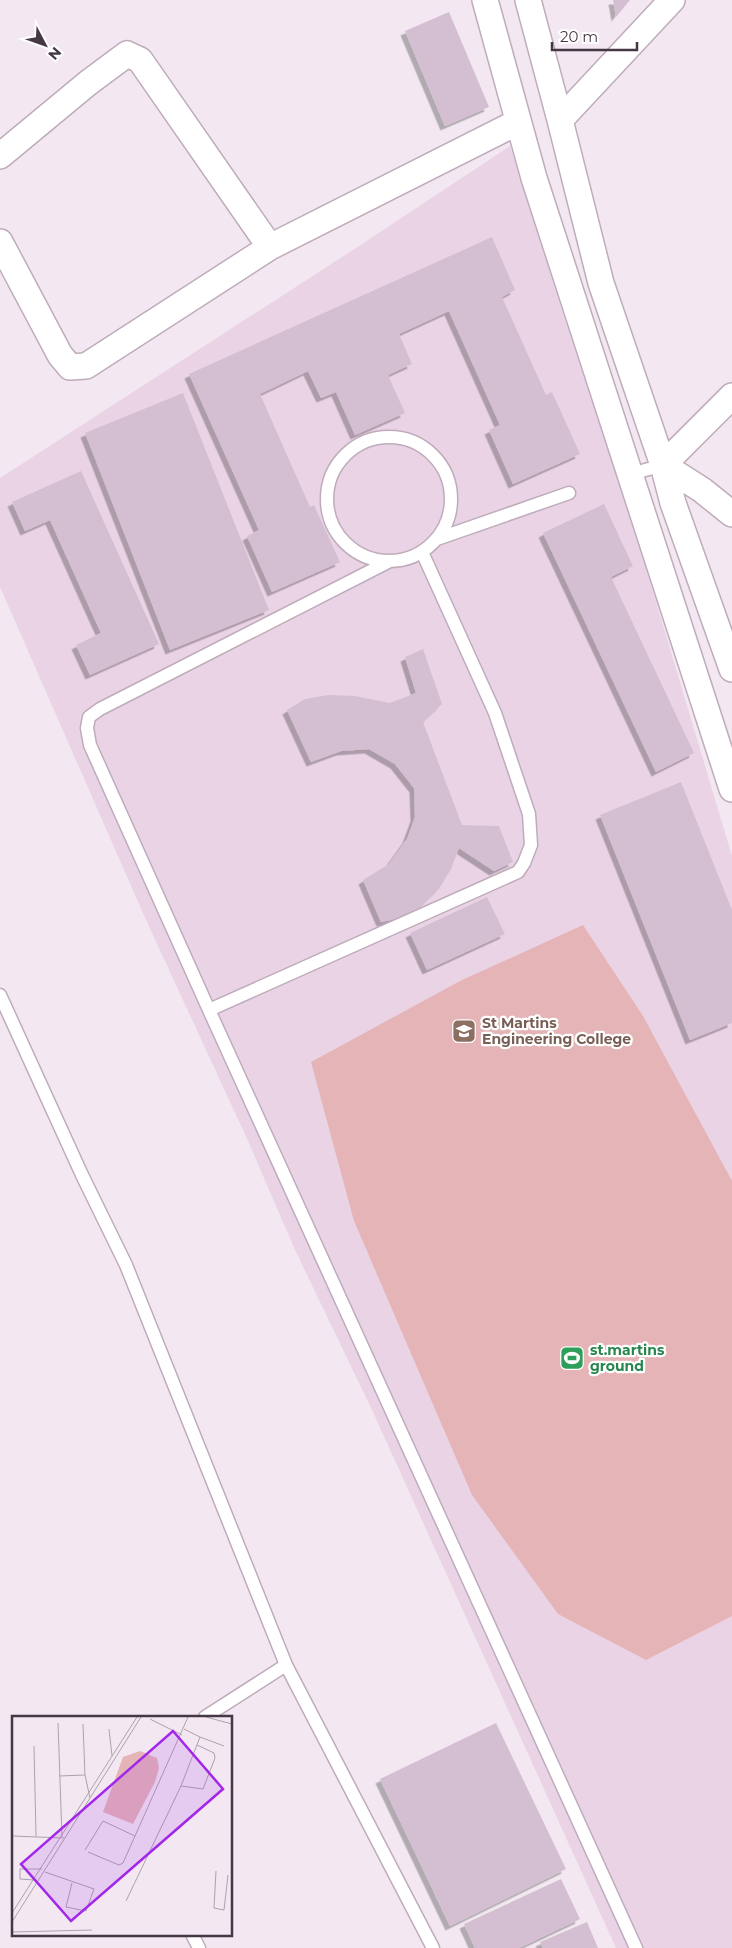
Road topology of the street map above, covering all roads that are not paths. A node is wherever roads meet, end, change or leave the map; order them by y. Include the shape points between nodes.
1 (485, 0) edge
2 (528, 0) edge
3 (672, 0) edge
4 (560, 120) junction
5 (518, 122) junction
6 (0, 156) edge
7 (0, 242) edge
8 (270, 247) junction
9 (732, 396) edge
10 (663, 464) junction
11 (631, 474) junction
12 (569, 493) dead end
13 (732, 514) edge
14 (437, 539) junction
15 (422, 552) junction
16 (390, 561) junction
17 (732, 669) edge
18 (732, 789) edge
19 (0, 995) edge
20 (209, 1010) junction
21 (286, 1665) junction
22 (207, 1716) edge
23 (193, 1936) edge
24 (199, 1948) edge
25 (433, 1948) edge
26 (636, 1948) edge

1 - 5 street
2 - 4 street
3 - 4 street
4 - 10 street via 601,283
5 - 8 street
5 - 11 street
6 - 8 street via 127,54 140,60
7 - 8 street via 60,356 70,367 86,366
9 - 10 street
10 - 11 lane
10 - 13 street
10 - 17 street via 673,502
11 - 18 street
12 - 14 lane
14 - 15 lane
14 - 16 lane via 448,520 452,499 448,478 438,460 422,446 402,438 381,437 360,444 343,456 332,473 326,492 327,512 334,531 347,546 364,557
15 - 16 lane via 404,560
15 - 20 lane via 495,713 529,814 531,845 524,863 518,872
16 - 20 lane via 89,717 90,745
19 - 21 lane via 126,1265
20 - 26 lane
21 - 22 lane
21 - 25 lane
23 - 24 lane

